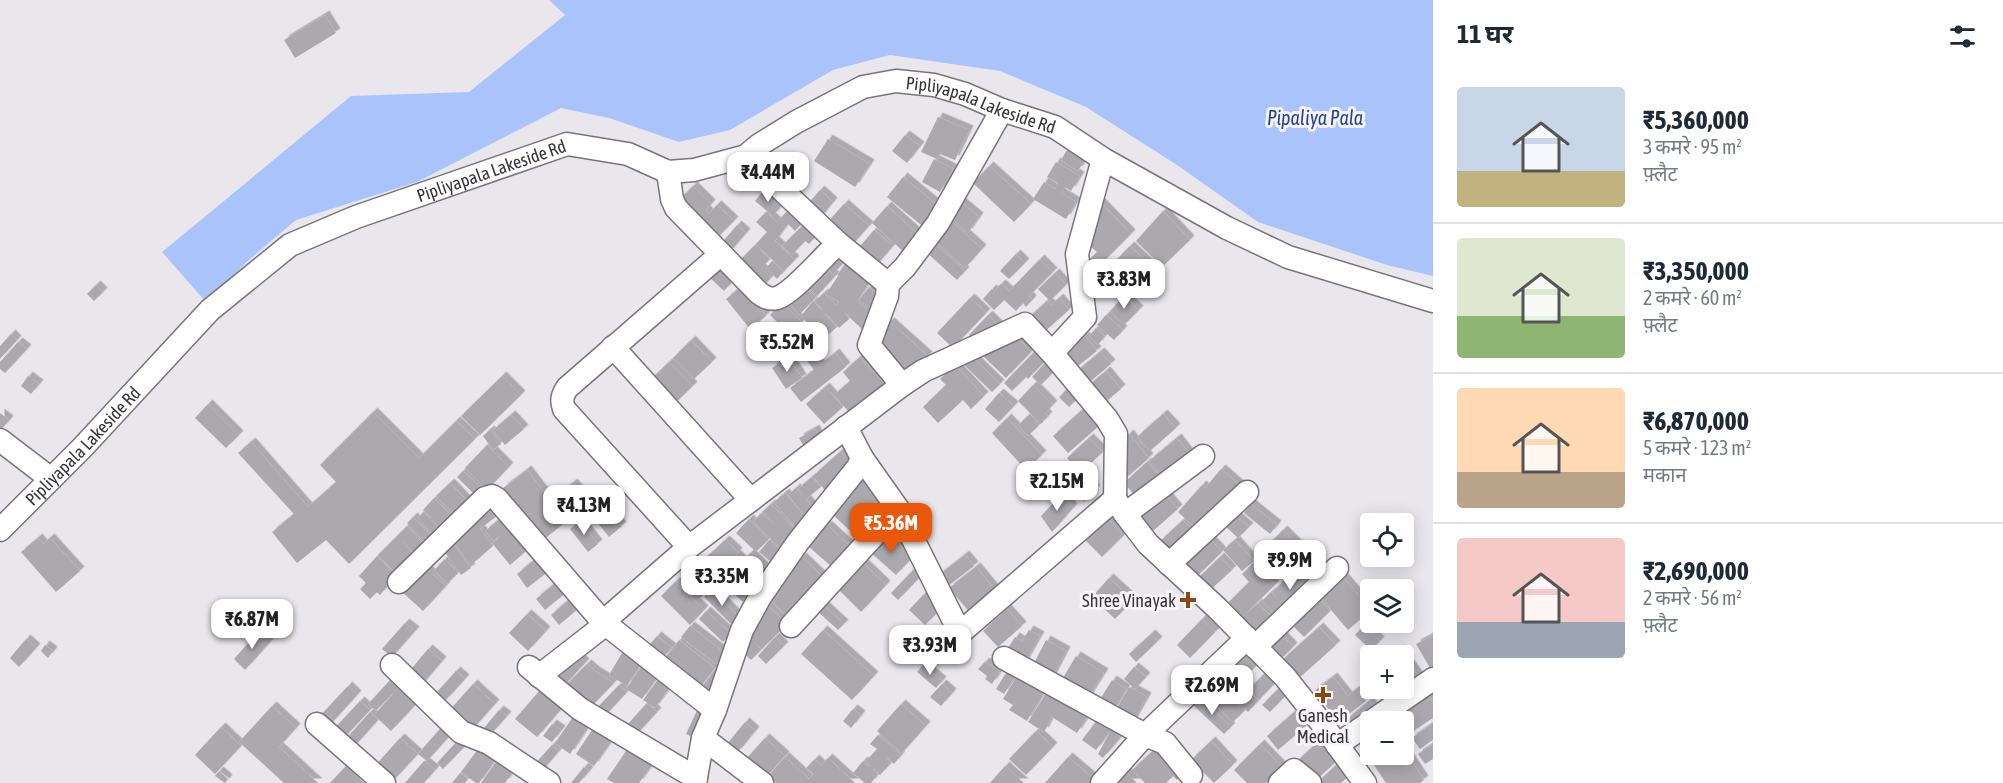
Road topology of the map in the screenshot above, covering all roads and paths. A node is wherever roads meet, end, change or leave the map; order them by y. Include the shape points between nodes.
1 (1002, 110) junction
2 (746, 156) junction
3 (1103, 159) junction
4 (668, 172) junction
5 (838, 243) junction
6 (721, 254) junction
7 (888, 284) junction
8 (1433, 301) edge
9 (613, 347) junction
10 (1052, 353) junction
11 (902, 385) junction
12 (846, 427) junction
13 (0, 440) edge
14 (1203, 456) dead end
15 (862, 458) junction
16 (51, 479) junction
17 (1247, 492) dead end
18 (751, 500) junction
19 (1120, 507) junction
20 (898, 509) junction
21 (0, 530) edge
22 (689, 548) junction
23 (1169, 564) junction
24 (1337, 568) dead end
25 (399, 582) dead end
26 (604, 623) junction
27 (791, 626) dead end
28 (1251, 642) junction
29 (1004, 658) dead end
30 (392, 665) dead end
31 (1433, 679) edge
32 (715, 710) junction
33 (317, 724) dead end
34 (1145, 735) junction
35 (704, 738) junction
36 (1337, 745) junction
37 (1191, 775) dead end
38 (695, 780) edge
39 (384, 783) edge
40 (549, 783) edge
41 (762, 783) edge
42 (1102, 783) edge
43 (1280, 783) edge
44 (1310, 783) edge
45 (1365, 783) edge

1 - 2 street, Pipliyapala Lakeside Rd via 934,85 896,81 863,87 796,122
1 - 3 street, Pipliyapala Lakeside Rd via 1055,127
1 - 7 street via 938,223 906,267
2 - 4 street, Pipliyapala Lakeside Rd via 694,170
2 - 5 street
3 - 8 street, Pipliyapala Lakeside Rd via 1288,257
3 - 10 street via 1077,254 1085,318
4 - 6 street via 676,208
4 - 16 street, Pipliyapala Lakeside Rd via 628,154 567,144 356,217 290,245 210,310
5 - 6 street via 777,298 759,293
5 - 7 street
6 - 9 street
7 - 11 street via 869,345
9 - 18 street
9 - 22 street via 567,388 561,402
10 - 11 street via 1025,324 923,371
10 - 19 street via 1116,434
11 - 12 street
12 - 15 street
12 - 18 street
13 - 16 street
14 - 19 street
15 - 20 street
15 - 32 street via 760,597 742,630
16 - 21 street, Pipliyapala Lakeside Rd
17 - 23 street
18 - 22 street
19 - 20 street via 960,633
19 - 23 street
20 - 27 street
22 - 26 street
23 - 28 street
24 - 28 street
25 - 26 street via 485,498 492,496
26 - 32 street
26 - 38 street via 534,672 580,709
28 - 34 street
28 - 36 street via 1285,677
29 - 34 street
30 - 40 street via 461,732 489,742
31 - 36 street
32 - 35 street
33 - 39 street
34 - 37 street via 1165,743
34 - 42 street
35 - 38 street
35 - 41 street
36 - 45 street
43 - 44 street via 1294,770

